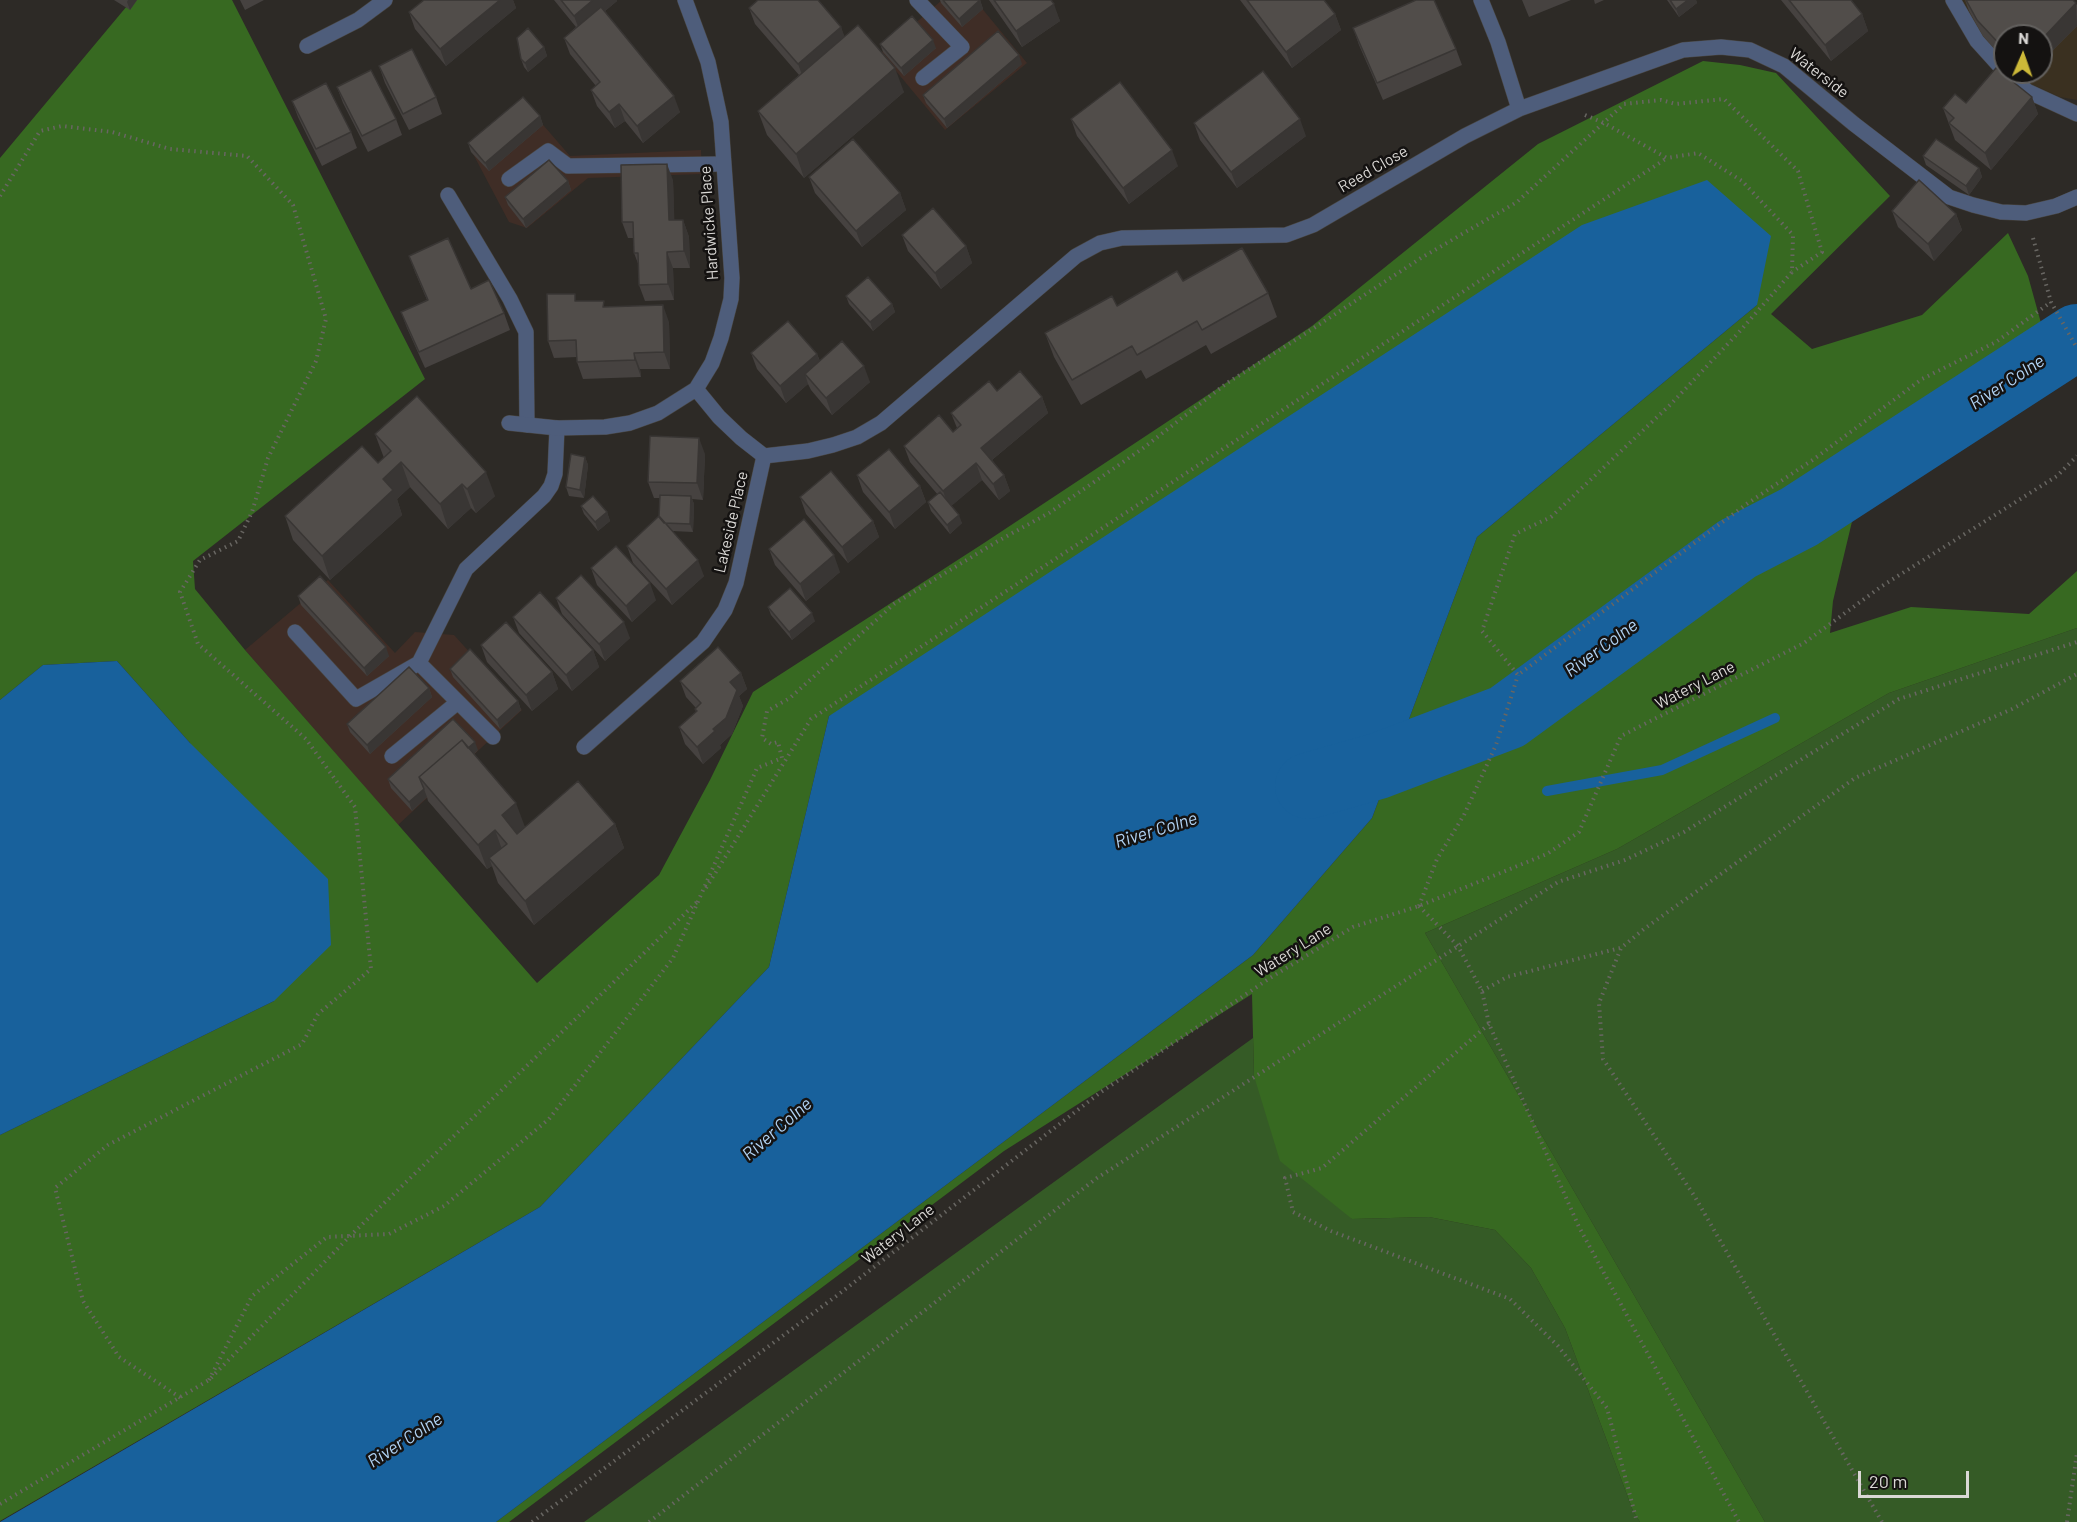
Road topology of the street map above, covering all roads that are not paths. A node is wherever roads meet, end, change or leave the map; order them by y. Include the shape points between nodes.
1 (385, 0) edge
2 (685, 0) edge
3 (917, 0) edge
4 (1481, 0) edge
5 (1953, 0) edge
6 (307, 46) dead end
7 (1993, 59) edge
8 (923, 78) dead end
9 (2019, 84) edge
10 (1519, 109) junction
11 (2077, 114) edge
12 (723, 164) junction
13 (508, 179) dead end
14 (448, 195) dead end
15 (2077, 197) edge
16 (1122, 238) joint
17 (696, 389) junction
18 (509, 423) dead end
19 (528, 425) junction
20 (557, 428) junction
21 (764, 456) junction
22 (295, 632) dead end
23 (418, 663) junction
24 (458, 702) junction
25 (493, 737) dead end
26 (584, 747) dead end
27 (392, 756) dead end

1 - 6 street via 358,20
2 - 12 street, Hardwicke Place via 708,62 721,122
3 - 8 street via 962,47
4 - 10 street
5 - 7 street via 1977,41
9 - 11 street
10 - 15 street, Waterside via 1683,50 1750,50 1784,66 1949,197 2001,212 2026,213
10 - 16 street, Reed Close via 1312,225 1286,235
12 - 13 street via 568,166 548,151
12 - 17 street, Hardwicke Place via 731,299 712,363
14 - 19 street via 526,332
16 - 21 street, Lakeside Place via 1100,243 1076,256 881,423 832,445
17 - 20 street, Hardwicke Place via 658,413 630,423
17 - 21 street via 719,417
18 - 19 street, Hardwicke Place
19 - 20 street, Hardwicke Place
20 - 23 street via 551,486 466,569
21 - 26 street, Lakeside Place via 736,583 725,610 703,642
22 - 23 street via 356,699
23 - 24 street
24 - 25 street
24 - 27 street

